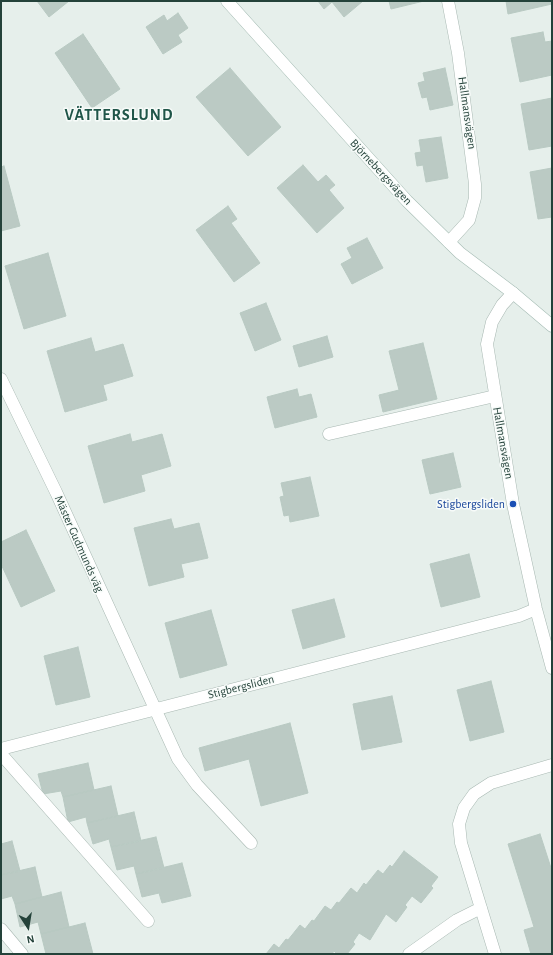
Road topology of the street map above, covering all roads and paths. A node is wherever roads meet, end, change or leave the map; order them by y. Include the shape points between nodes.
1 (227, 1) edge
2 (448, 1) edge
3 (449, 242) junction
4 (513, 293) junction
5 (552, 326) edge
6 (1, 379) edge
7 (495, 396) junction
8 (329, 434) dead end
9 (536, 609) junction
10 (552, 668) edge
11 (154, 710) junction
12 (1, 749) edge
13 (1, 754) edge
14 (552, 765) edge
15 (251, 843) dead end
16 (481, 908) junction
17 (148, 921) dead end
18 (1, 929) edge
19 (22, 954) edge
20 (408, 954) edge
21 (495, 954) edge

1 - 3 street, Björnebergsvägen via 407,201
2 - 3 street, Hallmansvägen via 458,53 476,184 469,220
3 - 4 street, Björnebergsvägen
4 - 5 street, Björnebergsvägen
4 - 7 street, Hallmansvägen via 492,322 487,344
6 - 11 street, Mäster Gudmunds väg via 56,492
7 - 8 street
7 - 9 street, Hallmansvägen via 513,504
9 - 10 street, Hallmansvägen
9 - 11 street, Stigbergsliden via 518,616
11 - 12 street, Stigbergsliden
11 - 15 street via 178,759 197,785
13 - 17 street
14 - 16 street via 491,783 474,794 464,808 459,824 461,843
16 - 20 street via 457,920
16 - 21 street
18 - 19 street

